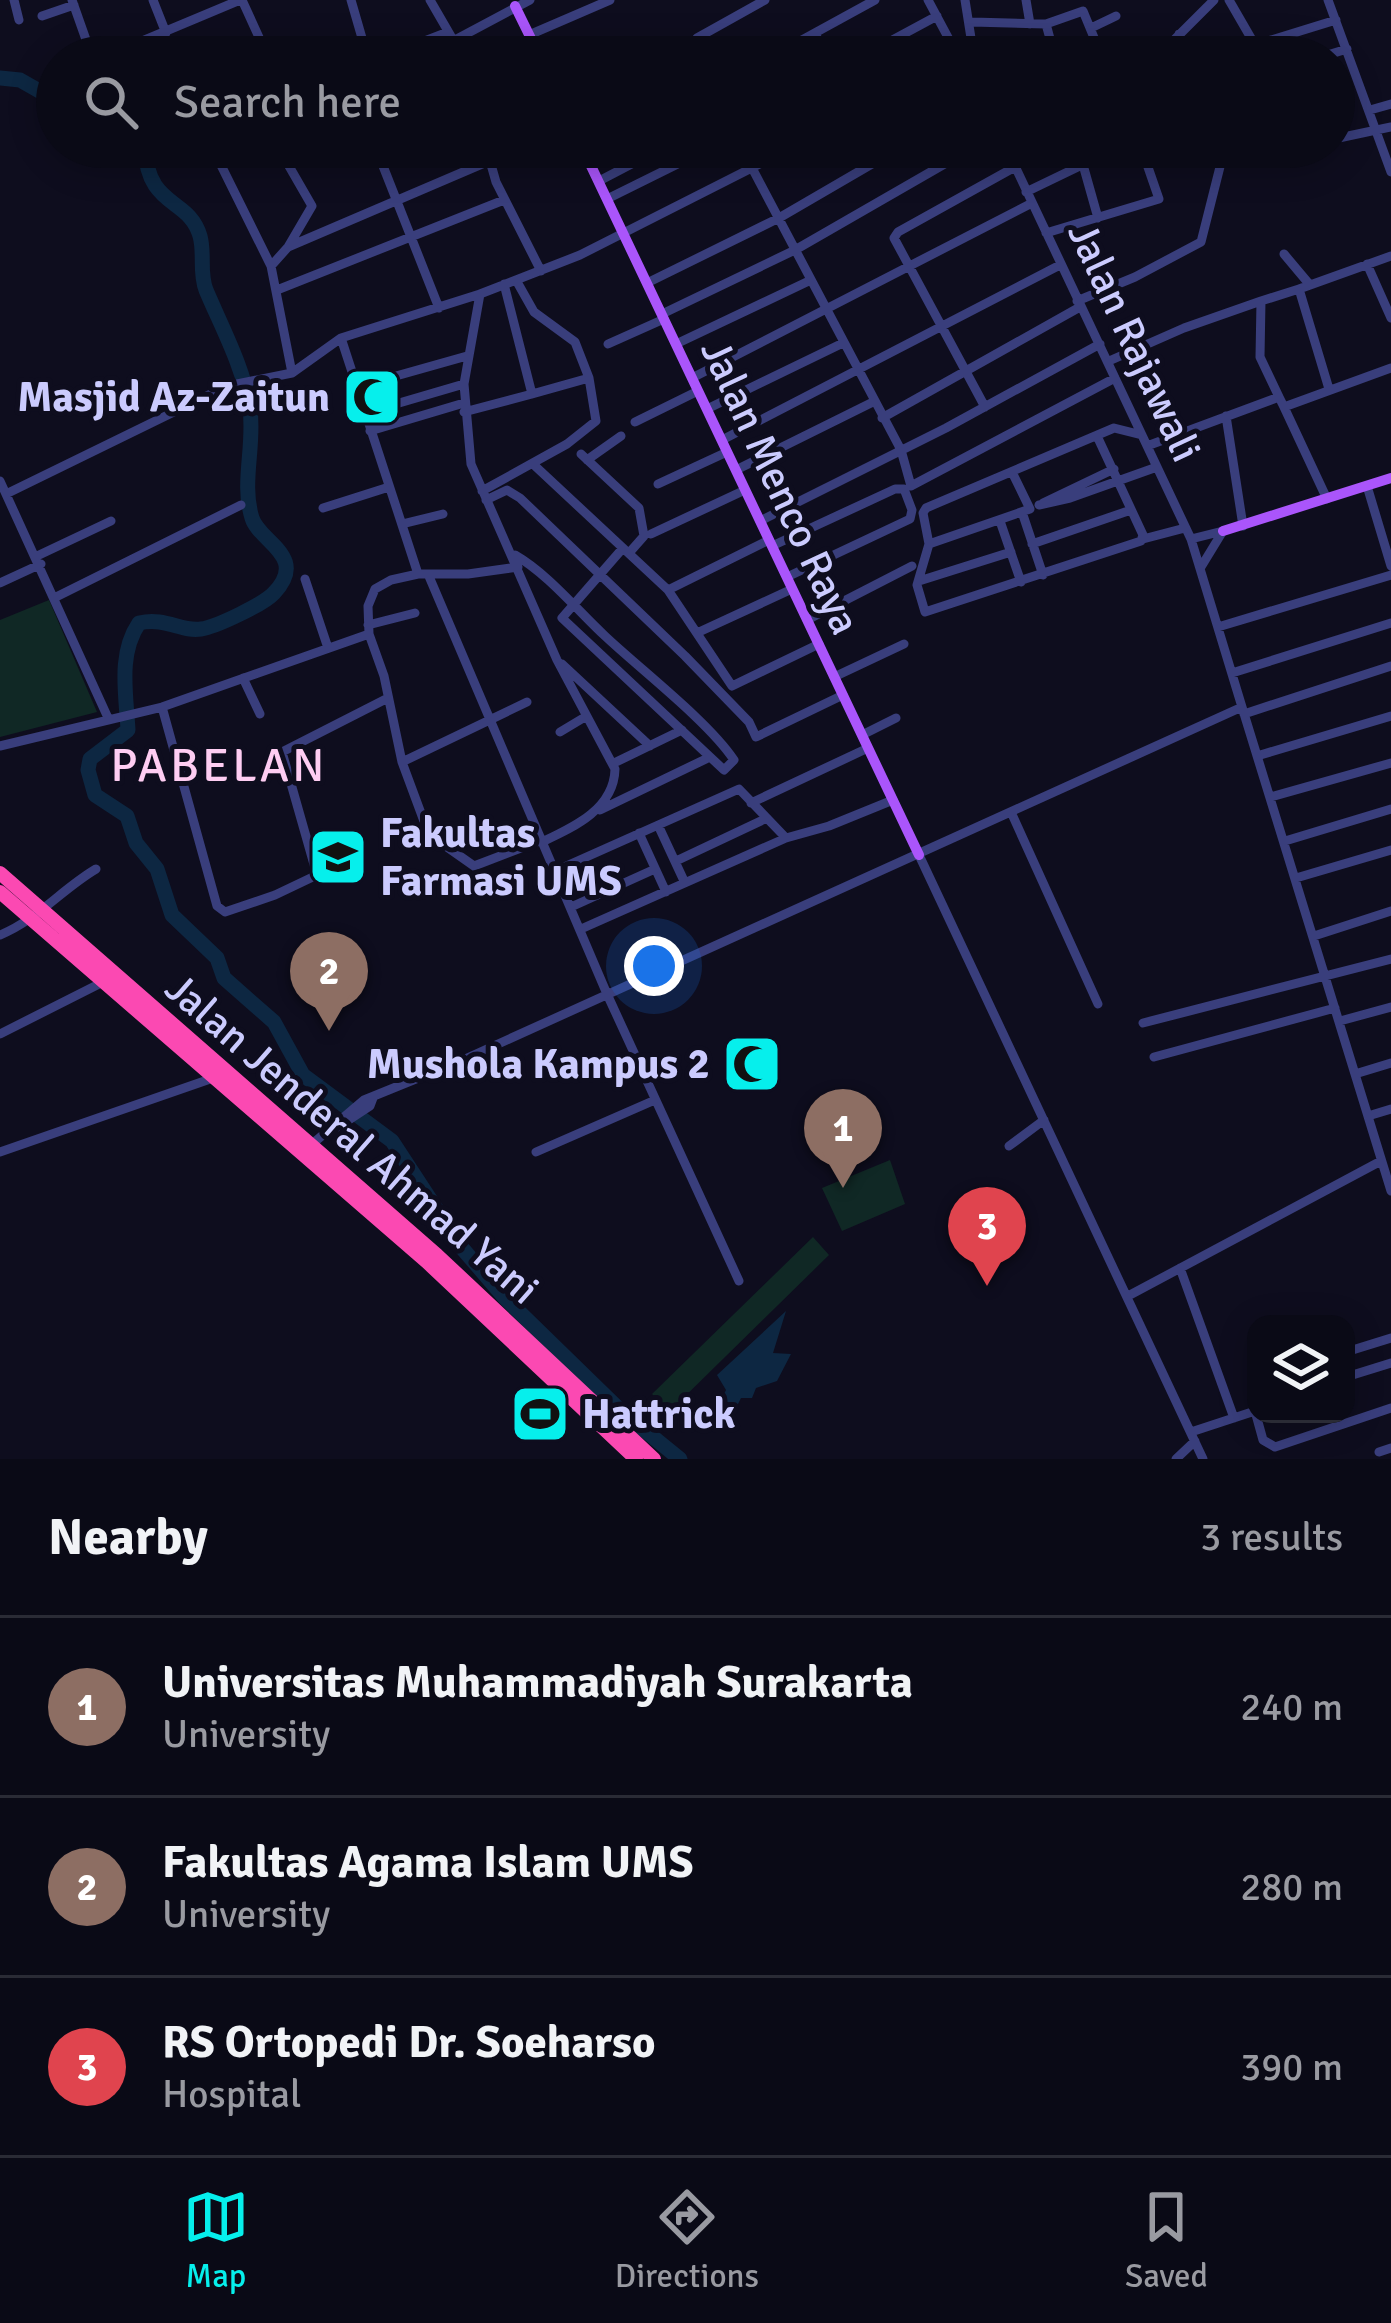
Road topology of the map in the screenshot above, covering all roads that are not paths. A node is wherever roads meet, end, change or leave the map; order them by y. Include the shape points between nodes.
1 (12, 0) edge
2 (153, 0) edge
3 (241, 0) edge
4 (351, 0) edge
5 (430, 0) edge
6 (530, 0) edge
7 (610, 0) edge
8 (765, 0) edge
9 (875, 0) edge
10 (928, 0) edge
11 (965, 0) edge
12 (1026, 0) edge
13 (1214, 0) edge
14 (1229, 0) edge
15 (1328, 0) edge
16 (73, 3) edge
17 (514, 3) edge
18 (0, 4) edge
19 (42, 16) dead end
20 (937, 16) junction
21 (1116, 16) dead end
22 (19, 20) dead end
23 (1336, 20) junction
24 (972, 22) junction
25 (1030, 24) junction
26 (1046, 24) junction
27 (1091, 28) junction
28 (162, 34) junction
29 (815, 34) joint
30 (1179, 34) joint
31 (529, 35) joint
32 (85, 36) edge
33 (157, 36) edge
34 (258, 36) edge
35 (361, 36) edge
36 (450, 36) joint
37 (701, 36) edge
38 (811, 36) edge
39 (900, 36) edge
40 (947, 36) edge
41 (973, 36) edge
42 (1049, 36) edge
43 (1094, 36) edge
44 (1176, 36) edge
45 (1250, 36) edge
46 (1284, 36) edge
47 (1342, 36) edge
48 (1355, 71) edge
49 (1391, 104) edge
50 (1370, 110) junction
51 (1391, 127) edge
52 (1377, 130) junction
53 (1355, 135) edge
54 (222, 168) edge
55 (290, 168) edge
56 (386, 168) edge
57 (472, 168) edge
58 (492, 168) edge
59 (592, 168) edge
60 (623, 168) edge
61 (670, 168) edge
62 (865, 168) edge
63 (938, 168) edge
64 (1014, 168) edge
65 (1016, 168) edge
66 (1079, 168) edge
67 (1083, 168) edge
68 (1149, 168) edge
69 (1220, 168) edge
70 (752, 169) joint
71 (1391, 172) edge
72 (598, 181) junction
73 (1029, 198) junction
74 (607, 199) junction
75 (504, 200) junction
76 (394, 201) junction
77 (779, 218) junction
78 (1098, 218) junction
79 (623, 233) junction
80 (1046, 233) junction
81 (409, 238) junction
82 (289, 247) junction
83 (795, 250) junction
84 (1284, 254) dead end
85 (1391, 256) edge
86 (1367, 264) junction
87 (1060, 265) junction
88 (271, 266) junction
89 (910, 268) junction
90 (542, 272) junction
91 (811, 280) junction
92 (510, 282) junction
93 (647, 283) junction
94 (1305, 287) junction
95 (277, 290) junction
96 (480, 294) junction
97 (1261, 301) junction
98 (1079, 304) junction
99 (439, 308) junction
100 (826, 309) junction
101 (663, 316) junction
102 (1391, 318) edge
103 (943, 328) junction
104 (341, 338) junction
105 (843, 343) junction
106 (608, 344) dead end
107 (676, 344) junction
108 (1100, 344) junction
109 (467, 356) junction
110 (1108, 362) junction
111 (1391, 368) edge
112 (966, 371) junction
113 (858, 372) junction
114 (292, 373) junction
115 (589, 378) junction
116 (692, 378) junction
117 (1115, 378) junction
118 (464, 384) junction
119 (357, 387) junction
120 (1329, 389) junction
121 (698, 391) junction
122 (532, 394) junction
123 (873, 402) junction
124 (1281, 402) junction
125 (985, 406) junction
126 (464, 408) junction
127 (707, 409) junction
128 (365, 413) junction
129 (1226, 416) junction
130 (882, 418) junction
131 (635, 422) dead end
132 (370, 430) junction
133 (621, 436) dead end
134 (1097, 436) junction
135 (1144, 440) junction
136 (724, 446) junction
137 (901, 450) junction
138 (534, 464) junction
139 (1157, 467) junction
140 (1114, 469) junction
141 (736, 470) junction
142 (1012, 472) junction
143 (1391, 478) edge
144 (0, 481) edge
145 (1119, 482) junction
146 (658, 484) dead end
147 (1366, 486) junction
148 (389, 487) junction
149 (746, 490) junction
150 (6, 494) junction
151 (484, 496) junction
152 (1328, 499) junction
153 (241, 505) dead end
154 (323, 508) dead end
155 (1030, 509) junction
156 (1131, 510) junction
157 (442, 514) dead end
158 (110, 521) dead end
159 (760, 521) junction
160 (1000, 521) junction
161 (402, 524) junction
162 (1243, 526) junction
163 (1223, 531) junction
164 (1386, 531) edge
165 (1188, 533) junction
166 (651, 534) dead end
167 (1143, 539) junction
168 (771, 543) junction
169 (929, 544) junction
170 (1032, 544) junction
171 (626, 550) junction
172 (1010, 553) junction
173 (512, 554) junction
174 (39, 560) junction
175 (912, 566) dead end
176 (1391, 566) edge
177 (518, 567) junction
178 (1201, 567) junction
179 (423, 574) junction
180 (599, 574) junction
181 (1043, 575) junction
182 (1391, 575) edge
183 (305, 579) dead end
184 (919, 581) junction
185 (1021, 582) junction
186 (0, 583) edge
187 (790, 583) junction
188 (668, 590) junction
189 (56, 596) junction
190 (573, 606) junction
191 (415, 613) dead end
192 (807, 620) junction
193 (1391, 623) edge
194 (1218, 627) junction
195 (368, 630) junction
196 (699, 632) junction
197 (818, 644) junction
198 (904, 644) dead end
199 (328, 648) junction
200 (556, 658) junction
201 (638, 666) junction
202 (1391, 667) edge
203 (834, 677) junction
204 (243, 678) junction
205 (627, 678) junction
206 (1234, 678) junction
207 (843, 695) junction
208 (386, 699) junction
209 (527, 702) dead end
210 (162, 706) junction
211 (1243, 710) junction
212 (260, 714) dead end
213 (1391, 716) edge
214 (585, 717) junction
215 (896, 718) dead end
216 (1217, 718) junction
217 (113, 719) junction
218 (489, 722) junction
219 (682, 730) junction
220 (560, 732) dead end
221 (862, 735) junction
222 (0, 746) edge
223 (650, 746) junction
224 (868, 748) junction
225 (1257, 756) junction
226 (710, 757) junction
227 (402, 762) junction
228 (614, 763) junction
229 (1391, 763) edge
230 (728, 767) junction
231 (739, 789) junction
232 (1271, 797) junction
233 (892, 800) junction
234 (751, 803) junction
235 (1391, 809) edge
236 (595, 812) junction
237 (1011, 812) junction
238 (767, 818) junction
239 (658, 825) junction
240 (639, 833) junction
241 (786, 838) junction
242 (542, 841) junction
243 (1285, 841) junction
244 (1391, 850) edge
245 (919, 855) junction
246 (676, 861) junction
247 (97, 868) dead end
248 (655, 868) junction
249 (555, 871) junction
250 (0, 873) edge
251 (1296, 878) junction
252 (685, 883) junction
253 (0, 892) edge
254 (666, 892) junction
255 (571, 907) junction
256 (1391, 911) edge
257 (36, 915) junction
258 (581, 929) junction
259 (0, 934) edge
260 (1314, 936) junction
261 (1391, 959) edge
262 (102, 974) junction
263 (1327, 977) junction
264 (607, 994) junction
265 (1098, 1004) dead end
266 (1391, 1006) edge
267 (1335, 1008) junction
268 (1340, 1022) junction
269 (1143, 1023) dead end
270 (0, 1034) edge
271 (1154, 1057) dead end
272 (1391, 1063) edge
273 (1355, 1074) junction
274 (217, 1077) junction
275 (655, 1100) junction
276 (1391, 1109) edge
277 (1368, 1115) junction
278 (1044, 1120) junction
279 (1391, 1138) edge
280 (1376, 1142) junction
281 (313, 1144) junction
282 (1009, 1146) dead end
283 (0, 1152) edge
284 (536, 1152) dead end
285 (1381, 1161) junction
286 (1391, 1191) edge
287 (1180, 1268) junction
288 (739, 1281) dead end
289 (1128, 1296) junction
290 (1391, 1338) edge
291 (1355, 1349) edge
292 (1391, 1364) edge
293 (1355, 1374) edge
294 (1391, 1408) edge
295 (1247, 1412) edge
296 (1234, 1418) junction
297 (1355, 1420) edge
298 (1259, 1423) edge
299 (1346, 1423) edge
300 (1193, 1437) junction
301 (1391, 1448) edge
302 (1379, 1452) dead end
303 (636, 1459) edge
304 (654, 1459) edge
305 (1176, 1459) edge
306 (1204, 1459) edge

1 - 18 street
1 - 22 street
2 - 28 street
3 - 28 street
3 - 34 street
4 - 35 street
5 - 36 street
6 - 17 street
7 - 31 street
8 - 37 street
9 - 29 street
10 - 20 street
11 - 24 street
12 - 25 street
13 - 30 street
14 - 45 street
15 - 23 street
16 - 19 street
16 - 32 street
17 - 31 main road
17 - 36 street
20 - 39 street
20 - 40 street
21 - 27 street
23 - 46 street
23 - 47 street
24 - 25 street
24 - 41 street
25 - 26 street
26 - 27 street via 1081,11
26 - 42 street
27 - 43 street
28 - 33 street
29 - 38 street
30 - 44 street
48 - 50 street
49 - 50 street
50 - 52 street
51 - 52 street
52 - 53 street
52 - 71 street
54 - 88 street
55 - 82 street via 312,206
56 - 76 street
57 - 76 street
58 - 75 street
59 - 72 main road, Jalan Menco Raya
60 - 72 street
61 - 74 street
62 - 77 street
63 - 83 street
64 - 89 street via 898,232 895,242
65 - 73 street, Jalan Rajawali
66 - 73 street
67 - 78 street
68 - 78 street via 1159,199
69 - 98 street via 1201,242
70 - 77 street
70 - 79 street
72 - 74 main road, Jalan Menco Raya
73 - 80 street, Jalan Rajawali
73 - 89 street
74 - 79 main road, Jalan Menco Raya
75 - 81 street
75 - 90 street
76 - 81 street
76 - 82 street
77 - 83 street
77 - 93 street
78 - 80 street
79 - 90 street
79 - 93 main road, Jalan Menco Raya
80 - 87 street, Jalan Rajawali
81 - 95 street
81 - 99 street
82 - 88 street
83 - 91 street
83 - 101 street
84 - 94 street
85 - 86 street
86 - 94 street
86 - 102 street
87 - 98 street, Jalan Rajawali
87 - 103 street
88 - 95 street
89 - 100 street
89 - 103 street
90 - 92 street
91 - 100 street
91 - 107 street
92 - 96 street
92 - 115 street via 575,342
92 - 122 street
93 - 101 main road, Jalan Menco Raya
94 - 97 street
94 - 120 street
95 - 114 street
96 - 99 street
96 - 109 street
97 - 110 street
97 - 124 street via 1260,357
98 - 108 street, Jalan Rajawali
98 - 112 street
99 - 104 street
100 - 105 street
100 - 116 street
101 - 106 street
101 - 107 main road, Jalan Menco Raya
103 - 112 street
103 - 113 street
104 - 114 street
104 - 119 street
105 - 113 street
105 - 127 street
107 - 116 main road, Jalan Menco Raya
108 - 110 street, Jalan Rajawali
108 - 125 street
109 - 118 street
109 - 119 street
110 - 117 street, Jalan Rajawali
111 - 120 street
112 - 125 street
112 - 130 street
113 - 123 street
113 - 136 street
114 - 150 street via 171,412
115 - 122 street
115 - 138 street via 594,426
116 - 121 main road, Jalan Menco Raya
117 - 135 street, Jalan Rajawali
117 - 137 street via 913,487
118 - 126 street
118 - 128 street
119 - 128 street
120 - 124 street
121 - 127 main road, Jalan Menco Raya
121 - 131 street
122 - 126 street
123 - 130 street
123 - 141 street
124 - 129 street
124 - 152 street
125 - 137 street
126 - 132 street
126 - 151 street
127 - 136 main road, Jalan Menco Raya
128 - 132 street
129 - 135 street
129 - 162 street
130 - 137 street
132 - 148 street
133 - 171 street via 584,457 639,508 644,536
134 - 135 street via 1114,428
134 - 140 street
134 - 142 street
135 - 139 street, Jalan Rajawali
136 - 141 main road, Jalan Menco Raya
136 - 146 street
137 - 159 street
138 - 151 street
138 - 171 street
139 - 145 street
139 - 165 street, Jalan Rajawali
140 - 145 street
140 - 155 street
141 - 149 main road, Jalan Menco Raya
142 - 155 street
142 - 169 street via 926,508
143 - 147 main road
144 - 150 street
145 - 155 street
145 - 156 street
147 - 152 main road
147 - 164 street
148 - 154 street
148 - 161 street
149 - 159 main road, Jalan Menco Raya
149 - 166 street
150 - 174 street
151 - 173 street
151 - 180 street via 512,492
152 - 162 main road
153 - 189 street
155 - 160 street
155 - 170 street
156 - 167 street
156 - 170 street
157 - 161 street
158 - 174 street
159 - 168 main road, Jalan Menco Raya
160 - 169 street
160 - 172 street
161 - 179 street
162 - 163 main road
163 - 165 street
163 - 178 street
164 - 176 street
165 - 167 street
165 - 178 street, Jalan Rajawali
167 - 181 street
168 - 187 main road, Jalan Menco Raya
168 - 187 street via 904,489 910,519
168 - 188 street
169 - 184 street
170 - 181 street
171 - 180 street
171 - 188 street
172 - 184 street
172 - 185 street
173 - 177 street
173 - 190 street
174 - 186 street
174 - 189 street
175 - 192 street
177 - 179 street
177 - 200 street
178 - 194 street, Jalan Rajawali
179 - 195 street via 375,589
179 - 218 street
180 - 190 street
180 - 207 street via 756,736
181 - 185 street
182 - 194 street
183 - 199 street
184 - 185 street via 925,612
187 - 192 main road, Jalan Menco Raya
187 - 196 street
188 - 196 street
189 - 217 street
190 - 201 street
190 - 205 street via 562,618
191 - 195 street
192 - 197 main road, Jalan Menco Raya
193 - 206 street
194 - 206 street, Jalan Rajawali
195 - 199 street
195 - 208 street
196 - 197 street via 732,686
197 - 203 main road, Jalan Menco Raya
198 - 203 street
199 - 204 street
200 - 214 street
200 - 223 street
201 - 205 street
201 - 230 street via 734,758
202 - 211 street
203 - 207 main road, Jalan Menco Raya
204 - 210 street
204 - 212 street
205 - 219 street
206 - 211 street, Jalan Rajawali
206 - 216 street
207 - 221 main road, Jalan Menco Raya
208 - 210 street via 282,752 317,875 225,912
208 - 227 street
209 - 218 street
210 - 217 street
211 - 216 street
211 - 225 street, Jalan Rajawali
213 - 225 street
214 - 220 street
214 - 228 street
215 - 221 street
216 - 237 street
217 - 222 street
218 - 227 street
218 - 242 street
219 - 223 street
219 - 226 street
221 - 224 main road, Jalan Menco Raya
223 - 228 street
224 - 233 main road, Jalan Menco Raya
224 - 234 street
225 - 232 street, Jalan Rajawali
226 - 230 street
226 - 236 street
227 - 242 street via 428,828 470,865
228 - 236 street via 613,787
229 - 232 street
230 - 231 street
231 - 234 street
231 - 239 street
232 - 243 street, Jalan Rajawali
233 - 241 street
233 - 245 main road, Jalan Menco Raya
234 - 238 street
235 - 243 street
236 - 242 street
237 - 245 street
237 - 265 street
238 - 241 street
238 - 246 street
239 - 240 street
239 - 246 street
240 - 248 street
240 - 249 street
241 - 252 street
242 - 249 street
243 - 251 street, Jalan Rajawali
244 - 251 street
245 - 264 street
245 - 278 street
246 - 252 street
247 - 257 street
248 - 254 street
248 - 255 street
249 - 255 street
250 - 257 highway, Jalan Jenderal Ahmad Yani
251 - 260 street, Jalan Rajawali
252 - 254 street
253 - 257 highway, Jalan Jenderal Ahmad Yani
254 - 258 street
255 - 258 street
256 - 260 street
257 - 259 street
257 - 262 highway, Jalan Jenderal Ahmad Yani
258 - 264 street
260 - 263 street, Jalan Rajawali
261 - 263 street
262 - 270 street
262 - 274 highway, Jalan Jenderal Ahmad Yani
262 - 281 highway, Jalan Jenderal Ahmad Yani
263 - 267 street, Jalan Rajawali
263 - 269 street
264 - 275 street
264 - 281 street via 373,1098
266 - 268 street
267 - 268 street, Jalan Rajawali
267 - 271 street
268 - 273 street, Jalan Rajawali
272 - 273 street
273 - 277 street, Jalan Rajawali
274 - 281 highway, Jalan Jenderal Ahmad Yani
274 - 283 street
275 - 284 street
275 - 288 street
276 - 277 street
277 - 280 street, Jalan Rajawali
278 - 282 street
278 - 289 street
279 - 280 street
280 - 285 street, Jalan Rajawali
281 - 303 highway, Jalan Jenderal Ahmad Yani
281 - 304 highway, Jalan Jenderal Ahmad Yani
285 - 286 street, Jalan Rajawali
285 - 287 street
287 - 289 street
287 - 296 street
289 - 300 street
290 - 291 street
292 - 293 street
294 - 297 street
295 - 296 street
296 - 300 street
298 - 299 street via 1275,1447
300 - 305 street
300 - 306 street
301 - 302 street

